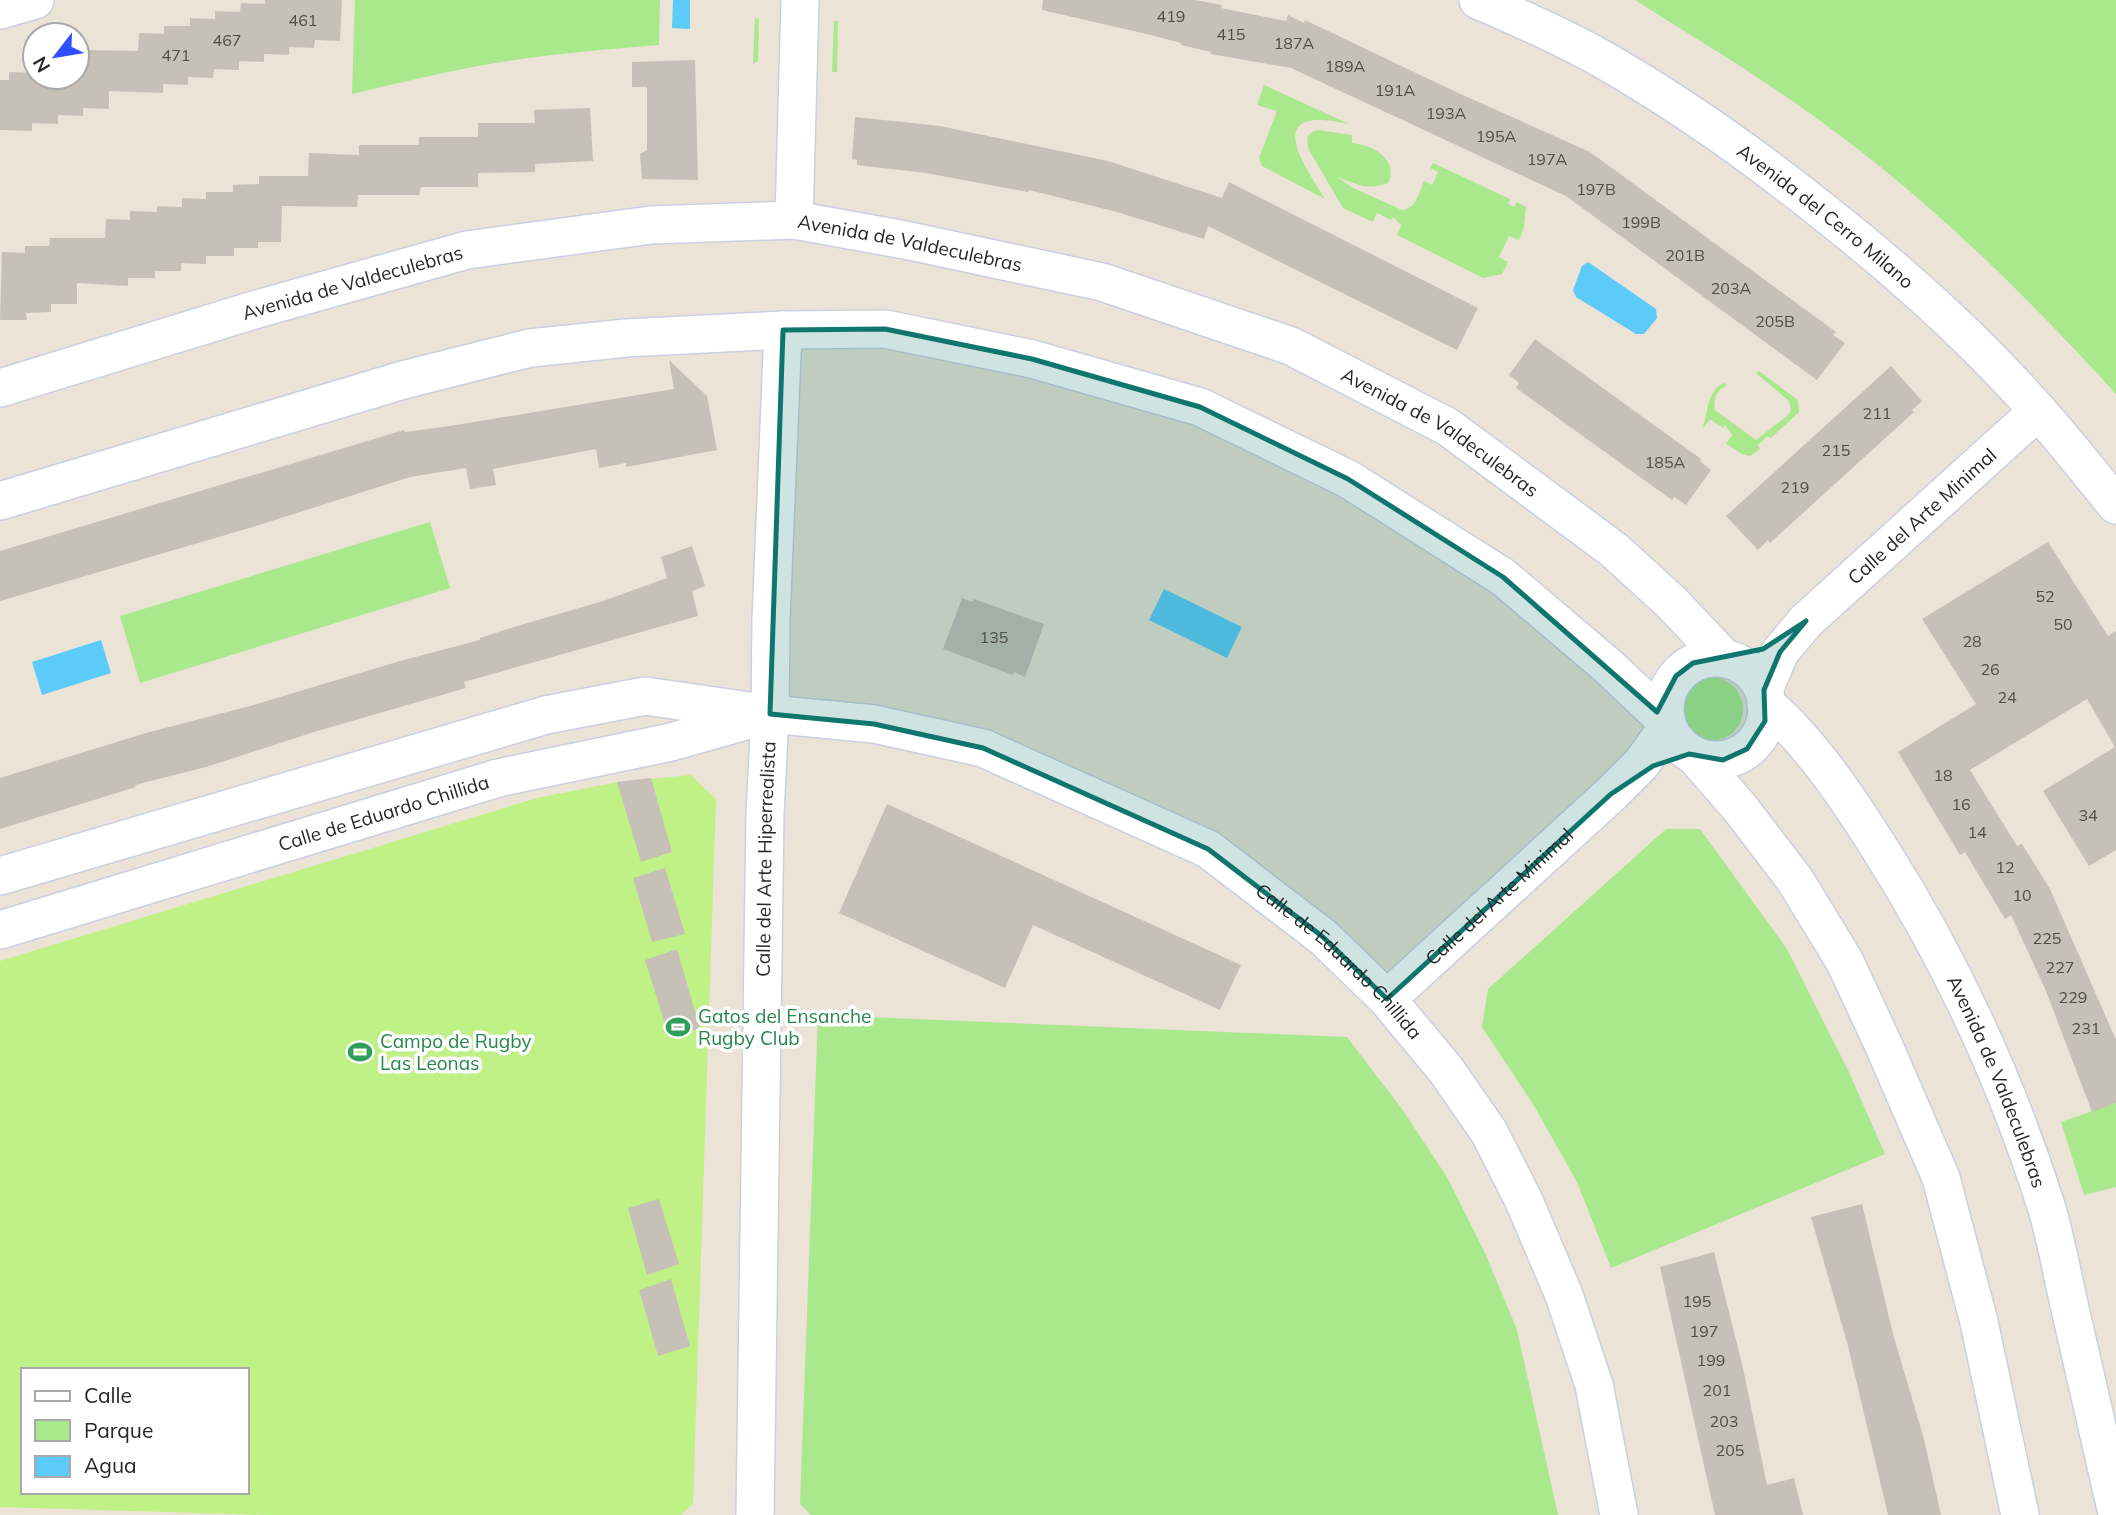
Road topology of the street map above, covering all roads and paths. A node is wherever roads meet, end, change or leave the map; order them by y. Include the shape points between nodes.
1 (35, 0) edge
2 (800, 0) edge
3 (1478, 0) edge
4 (0, 10) edge
5 (794, 220) junction
6 (783, 330) junction
7 (0, 388) edge
8 (2038, 411) junction
9 (0, 501) edge
10 (2116, 505) edge
11 (1806, 621) junction
12 (1727, 659) junction
13 (1765, 697) junction
14 (770, 713) junction
15 (1679, 739) junction
16 (0, 876) edge
17 (0, 930) edge
18 (1387, 999) junction
19 (2116, 1509) edge
20 (755, 1515) edge
21 (1619, 1515) edge
22 (2020, 1515) edge

1 - 4 street
2 - 5 street
3 - 8 street, Avenida del Cerro Milano via 1602,59 1770,169 1922,293
5 - 7 street, Avenida de Valdeculebras via 651,225 467,250
5 - 12 street, Avenida de Valdeculebras via 1102,282 1291,346 1448,427 1614,550
6 - 9 street via 530,348 403,380
6 - 14 street, Calle del Arte Hiperrealista
6 - 15 street via 886,329 1032,359 1199,407 1348,479 1503,577 1609,667
8 - 10 street, Avenida del Cerro Milano
8 - 11 street, Calle del Arte Minimal
11 - 12 street, Calle del Arte Minimal via 1763,649
11 - 13 street, Calle del Arte Minimal via 1780,652
12 - 13 street via 1750,671
12 - 15 street via 1705,659 1676,676 1666,695
13 - 15 street via 1765,721 1758,738 1738,755 1706,759
13 - 19 street, Avenida de Valdeculebras via 1866,826 1960,988 1991,1056 2048,1212
14 - 16 street, Calle de Eduardo Chillida via 645,696 546,715
14 - 17 street, Calle de Eduardo Chillida via 671,742 498,778
14 - 18 street, Calle de Eduardo Chillida via 874,724 983,748 1208,849 1323,937
14 - 20 street, Calle del Arte Hiperrealista via 764,841
15 - 18 street, Calle del Arte Minimal via 1641,764
15 - 22 street via 1795,880 1845,962 1884,1046 1941,1178 1979,1322
18 - 21 street, Calle de Eduardo Chillida via 1446,1070 1489,1132 1524,1201 1564,1295 1594,1385

